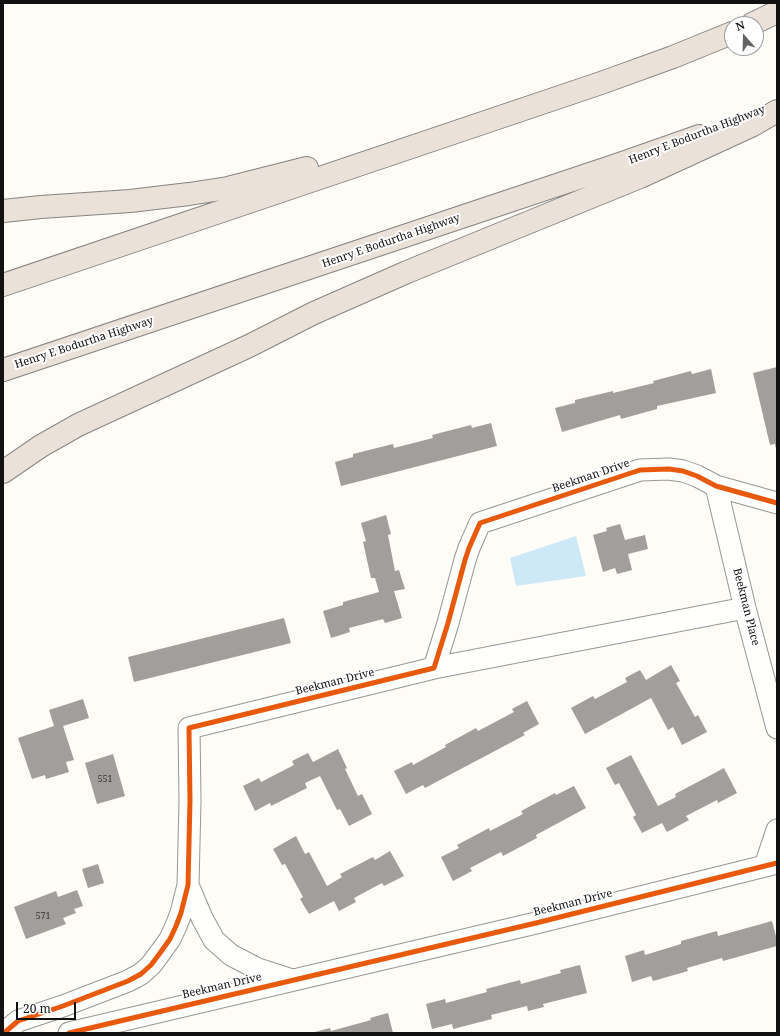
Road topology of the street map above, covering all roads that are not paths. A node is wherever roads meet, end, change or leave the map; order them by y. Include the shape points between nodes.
1 (777, 12) edge
2 (764, 18) edge
3 (724, 36) edge
4 (777, 105) edge
5 (777, 111) edge
6 (499, 117) junction
7 (3, 211) edge
8 (3, 285) edge
9 (3, 370) edge
10 (3, 472) edge
11 (716, 486) junction
12 (777, 504) edge
13 (745, 608) junction
14 (434, 668) junction
15 (777, 728) edge
16 (777, 830) edge
17 (771, 864) edge
18 (188, 885) junction
19 (292, 980) junction
20 (4, 1033) edge
21 (69, 1033) edge

1 - 2 highway
3 - 6 highway via 636,71
4 - 9 highway, Henry E Bodurtha Highway via 638,158
5 - 10 highway via 753,125 640,177 454,252 314,313 78,425 53,438
6 - 7 highway via 418,141 228,188 130,201
6 - 8 highway
11 - 12 street, Beekman Drive
11 - 13 street, Beekman Place
11 - 14 street, Beekman Drive via 683,470 640,470 480,523 464,560
13 - 14 street, Beekman Drive
13 - 15 street, Beekman Place
14 - 18 street, Beekman Drive via 189,728
16 - 17 street
17 - 19 street, Beekman Drive via 536,923
18 - 19 street via 214,940 232,955 258,969
18 - 20 street, Beekman Drive via 170,939 141,974 100,993 18,1021
19 - 21 street, Beekman Drive

